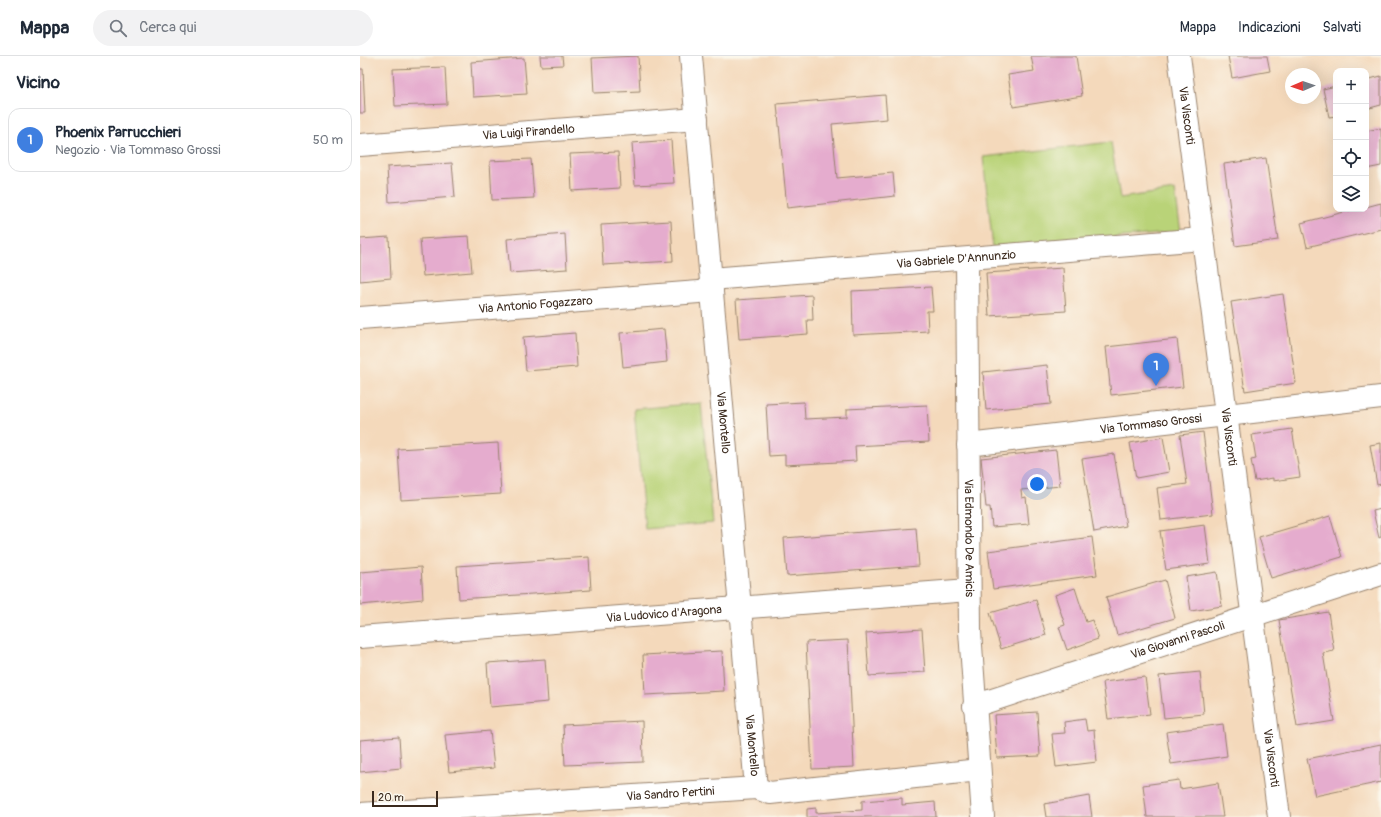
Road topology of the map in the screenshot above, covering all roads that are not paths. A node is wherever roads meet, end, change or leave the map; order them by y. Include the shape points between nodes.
1 (691, 56) edge
2 (1179, 56) edge
3 (697, 119) junction
4 (360, 145) edge
5 (1203, 239) junction
6 (966, 259) junction
7 (711, 285) junction
8 (360, 318) edge
9 (1381, 397) edge
10 (1226, 415) junction
11 (968, 445) junction
12 (1381, 574) edge
13 (969, 590) junction
14 (739, 608) junction
15 (1252, 616) junction
16 (360, 637) edge
17 (974, 706) junction
18 (979, 770) junction
19 (756, 788) junction
20 (360, 814) edge
21 (983, 817) edge
22 (1279, 817) edge

1 - 3 street, Via Montello
2 - 5 street, Via Visconti
3 - 4 street, Via Luigi Pirandello
3 - 7 street, Via Montello
5 - 6 street, Via Gabriele D'Annunzio
5 - 10 street, Via Visconti
6 - 7 street, Via Gabriele D'Annunzio
6 - 11 street, Via Edmondo De Amicis
7 - 8 street, Via Antonio Fogazzaro
7 - 14 street, Via Montello
9 - 10 street, Via Tommaso Grossi
10 - 11 street, Via Tommaso Grossi
10 - 15 street, Via Visconti
11 - 13 street, Via Edmondo De Amicis
12 - 15 street, Via Giovanni Pascoli
13 - 14 street, Via Ludovico d'Aragona
13 - 17 street, Via Edmondo De Amicis
14 - 16 street, Via Ludovico d'Aragona
14 - 19 street, Via Montello
15 - 17 street, Via Giovanni Pascoli
15 - 22 street, Via Visconti
17 - 18 street, Via Edmondo De Amicis
18 - 19 street, Via Sandro Pertini via 770,793
18 - 21 street, Via Edmondo De Amicis
19 - 20 street, Via Sandro Pertini

